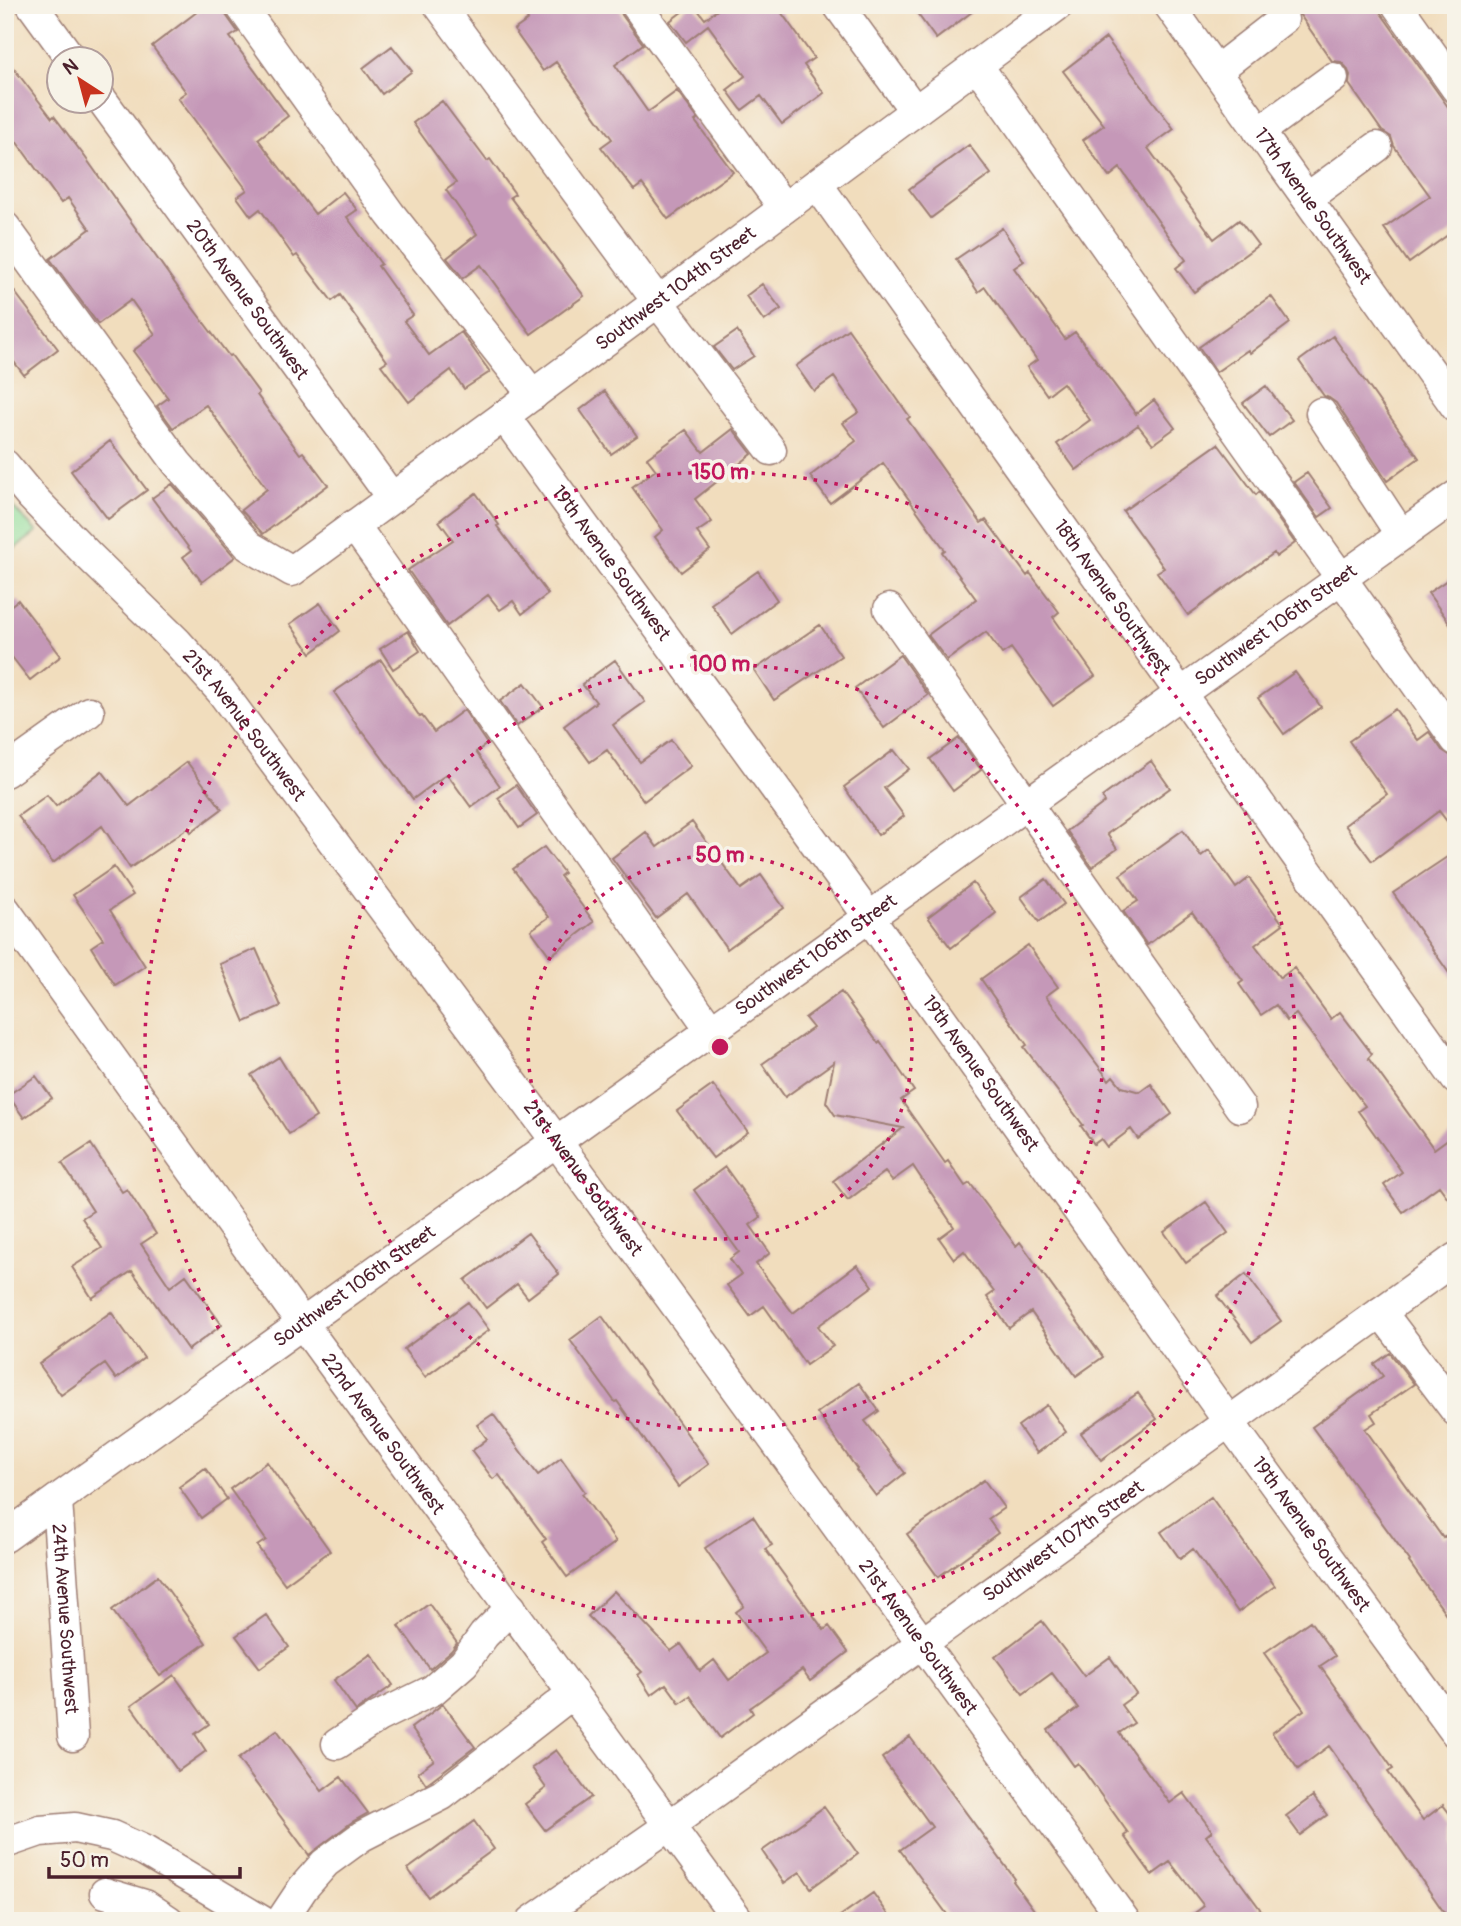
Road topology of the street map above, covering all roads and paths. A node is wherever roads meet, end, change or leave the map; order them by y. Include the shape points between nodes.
1 (32, 5) edge
2 (240, 5) edge
3 (439, 5) edge
4 (636, 5) edge
5 (838, 5) edge
6 (1169, 5) edge
7 (1397, 5) edge
8 (1049, 8) edge
9 (1283, 19) dead end
10 (62, 46) edge
11 (977, 65) junction
12 (1216, 71) junction
13 (1333, 78) dead end
14 (1456, 88) edge
15 (915, 111) junction
16 (114, 116) edge
17 (1259, 132) junction
18 (1377, 147) dead end
19 (817, 184) junction
20 (1307, 198) junction
21 (784, 208) junction
22 (5, 227) edge
23 (658, 302) junction
24 (533, 395) junction
25 (1456, 407) edge
26 (1321, 413) dead end
27 (504, 416) junction
28 (771, 450) dead end
29 (5, 465) edge
30 (1456, 496) edge
31 (393, 498) junction
32 (354, 525) junction
33 (1401, 535) junction
34 (1340, 579) junction
35 (890, 609) dead end
36 (1181, 693) junction
37 (89, 712) dead end
38 (1456, 740) edge
39 (5, 772) edge
40 (1027, 803) junction
41 (5, 910) edge
42 (869, 917) junction
43 (711, 1030) junction
44 (1456, 1079) edge
45 (1240, 1107) dead end
46 (556, 1141) junction
47 (1456, 1258) edge
48 (1381, 1312) junction
49 (302, 1323) junction
50 (1456, 1411) edge
51 (1229, 1422) junction
52 (57, 1500) junction
53 (5, 1537) edge
54 (511, 1608) junction
55 (923, 1642) junction
56 (573, 1693) junction
57 (1456, 1734) edge
58 (73, 1736) dead end
59 (337, 1744) dead end
60 (670, 1825) junction
61 (5, 1843) edge
62 (105, 1893) dead end
63 (169, 1921) edge
64 (262, 1921) edge
65 (281, 1921) edge
66 (532, 1921) edge
67 (740, 1921) edge
68 (1125, 1921) edge

1 - 10 street
2 - 24 street via 390,214
3 - 23 street
4 - 21 street
5 - 15 street
6 - 12 street, 17th Avenue Southwest
7 - 14 street
8 - 11 street, Southwest 104th Street
9 - 12 street
11 - 15 street, Southwest 104th Street
11 - 34 street
12 - 17 street, 17th Avenue Southwest
13 - 17 street
15 - 19 street, Southwest 104th Street
16 - 31 street, 20th Avenue Southwest
17 - 20 street, 17th Avenue Southwest
18 - 20 street
19 - 21 street, Southwest 104th Street
19 - 36 street, 18th Avenue Southwest
20 - 25 street, 17th Avenue Southwest
21 - 23 street, Southwest 104th Street
22 - 32 street, Southwest 104th Street via 177,463 249,546 292,571
23 - 24 street, Southwest 104th Street
23 - 28 street
24 - 27 street, Southwest 104th Street
26 - 33 street
27 - 31 street, Southwest 104th Street
27 - 42 street, 19th Avenue Southwest
29 - 46 street, 21st Avenue Southwest via 220,691
30 - 33 street, Southwest 106th Street
31 - 32 street, Southwest 104th Street
32 - 43 street
33 - 34 street, Southwest 106th Street
34 - 36 street, Southwest 106th Street
34 - 38 street
35 - 40 street
36 - 40 street, Southwest 106th Street
36 - 44 street, 18th Avenue Southwest
37 - 39 street
40 - 42 street, Southwest 106th Street
40 - 45 street
41 - 49 street, 22nd Avenue Southwest
42 - 43 street, Southwest 106th Street
42 - 51 street, 19th Avenue Southwest
43 - 46 street, Southwest 106th Street
46 - 49 street, Southwest 106th Street
46 - 55 street, 21st Avenue Southwest
47 - 48 street, Southwest 107th Street
48 - 50 street
48 - 51 street, Southwest 107th Street
49 - 52 street, Southwest 106th Street
49 - 54 street, 22nd Avenue Southwest
51 - 55 street, Southwest 107th Street
51 - 57 street, 19th Avenue Southwest
52 - 53 street, Southwest 106th Street
52 - 58 street, 24th Avenue Southwest
54 - 56 street, 22nd Avenue Southwest
54 - 59 street via 464,1663 433,1690
55 - 60 street, Southwest 107th Street
55 - 68 street, 21st Avenue Southwest
56 - 60 street, 22nd Avenue Southwest
56 - 65 street via 442,1796 362,1836 325,1863
60 - 66 street, Southwest 107th Street
60 - 67 street, 22nd Avenue Southwest
61 - 64 street via 40,1831 75,1828 111,1836 145,1851
62 - 63 street via 145,1905

